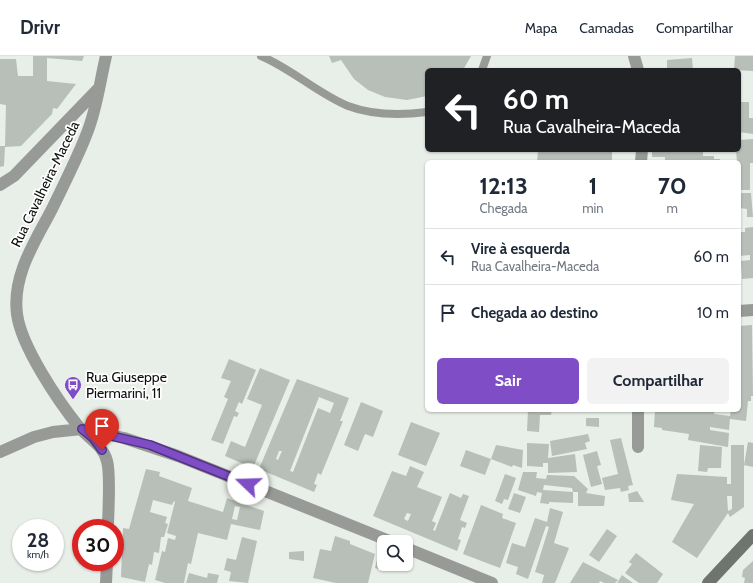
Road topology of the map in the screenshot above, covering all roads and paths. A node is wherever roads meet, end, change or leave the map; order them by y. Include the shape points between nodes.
1 (106, 56) edge
2 (261, 56) edge
3 (487, 56) edge
4 (634, 56) edge
5 (483, 68) edge
6 (637, 68) edge
7 (99, 88) junction
8 (425, 112) edge
9 (0, 186) edge
10 (753, 310) edge
11 (741, 311) edge
12 (638, 412) edge
13 (82, 429) junction
14 (638, 447) dead end
15 (0, 452) edge
16 (108, 519) edge
17 (753, 535) edge
18 (377, 536) edge
19 (413, 551) edge
20 (107, 571) edge
21 (106, 583) edge
22 (492, 583) edge
23 (708, 583) edge

1 - 7 street, Rua Cavalheira-Maceda
2 - 8 lane via 349,106 370,111 411,114
3 - 5 lane
4 - 6 street
7 - 9 street via 14,176
7 - 13 street, Rua Cavalheira-Maceda via 88,132 22,266 16,313 26,342 49,384
10 - 11 street
12 - 14 street
13 - 15 street via 34,436
13 - 16 street, Rua Cavalheira-Maceda via 93,438 108,462
13 - 18 street via 150,445
17 - 23 main road
19 - 22 street
20 - 21 street

